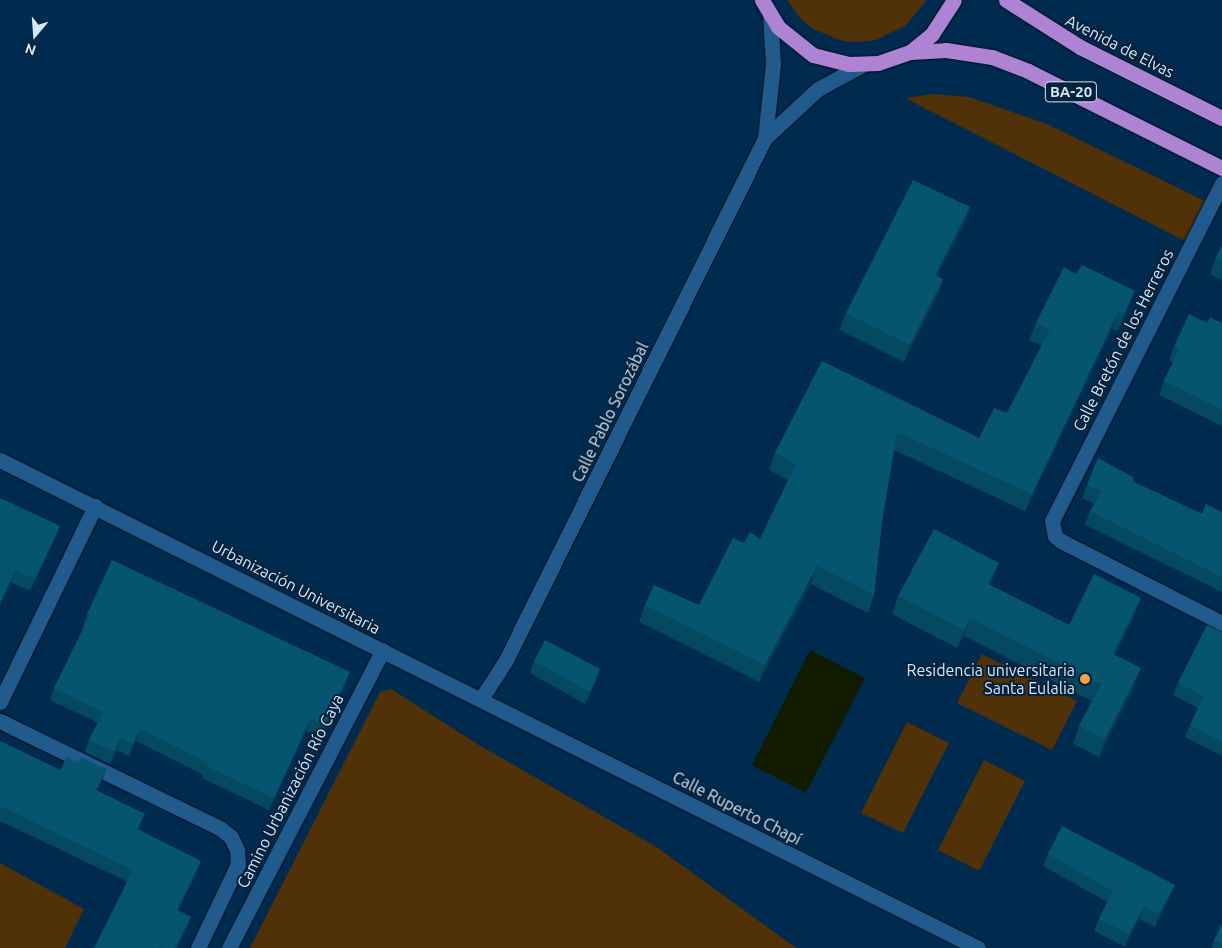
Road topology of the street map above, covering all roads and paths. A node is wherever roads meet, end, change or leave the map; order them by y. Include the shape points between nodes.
1 (954, 0) edge
2 (1006, 0) edge
3 (766, 6) edge
4 (910, 52) junction
5 (864, 64) junction
6 (1222, 118) edge
7 (765, 138) junction
8 (1222, 168) edge
9 (1222, 183) edge
10 (0, 460) edge
11 (95, 506) junction
12 (1222, 623) edge
13 (383, 650) junction
14 (481, 698) junction
15 (0, 702) edge
16 (0, 721) edge
17 (198, 948) edge
18 (229, 948) edge
19 (978, 948) edge

1 - 4 highway via 932,34
2 - 6 highway, Avenida de Elvas / BA-20 via 1080,47
3 - 5 highway via 778,27 813,55 849,64
3 - 7 street, Calle Pablo Sorozábal via 773,64
4 - 5 highway via 887,61
4 - 8 highway, BA-20 via 946,50 992,57
5 - 7 street, Calle Pablo Sorozábal via 818,90
7 - 14 street, Calle Pablo Sorozábal via 506,660
9 - 12 street, Calle Bretón de los Herreros via 1054,513 1052,529 1061,541
10 - 11 street, Urbanización Universitaria
11 - 13 street, Urbanización Universitaria
11 - 15 street
13 - 14 street, Urbanización Universitaria
13 - 18 street, Camino Urbanización Río Caya
14 - 19 street, Calle Ruperto Chapí
16 - 17 street via 232,837 238,864

